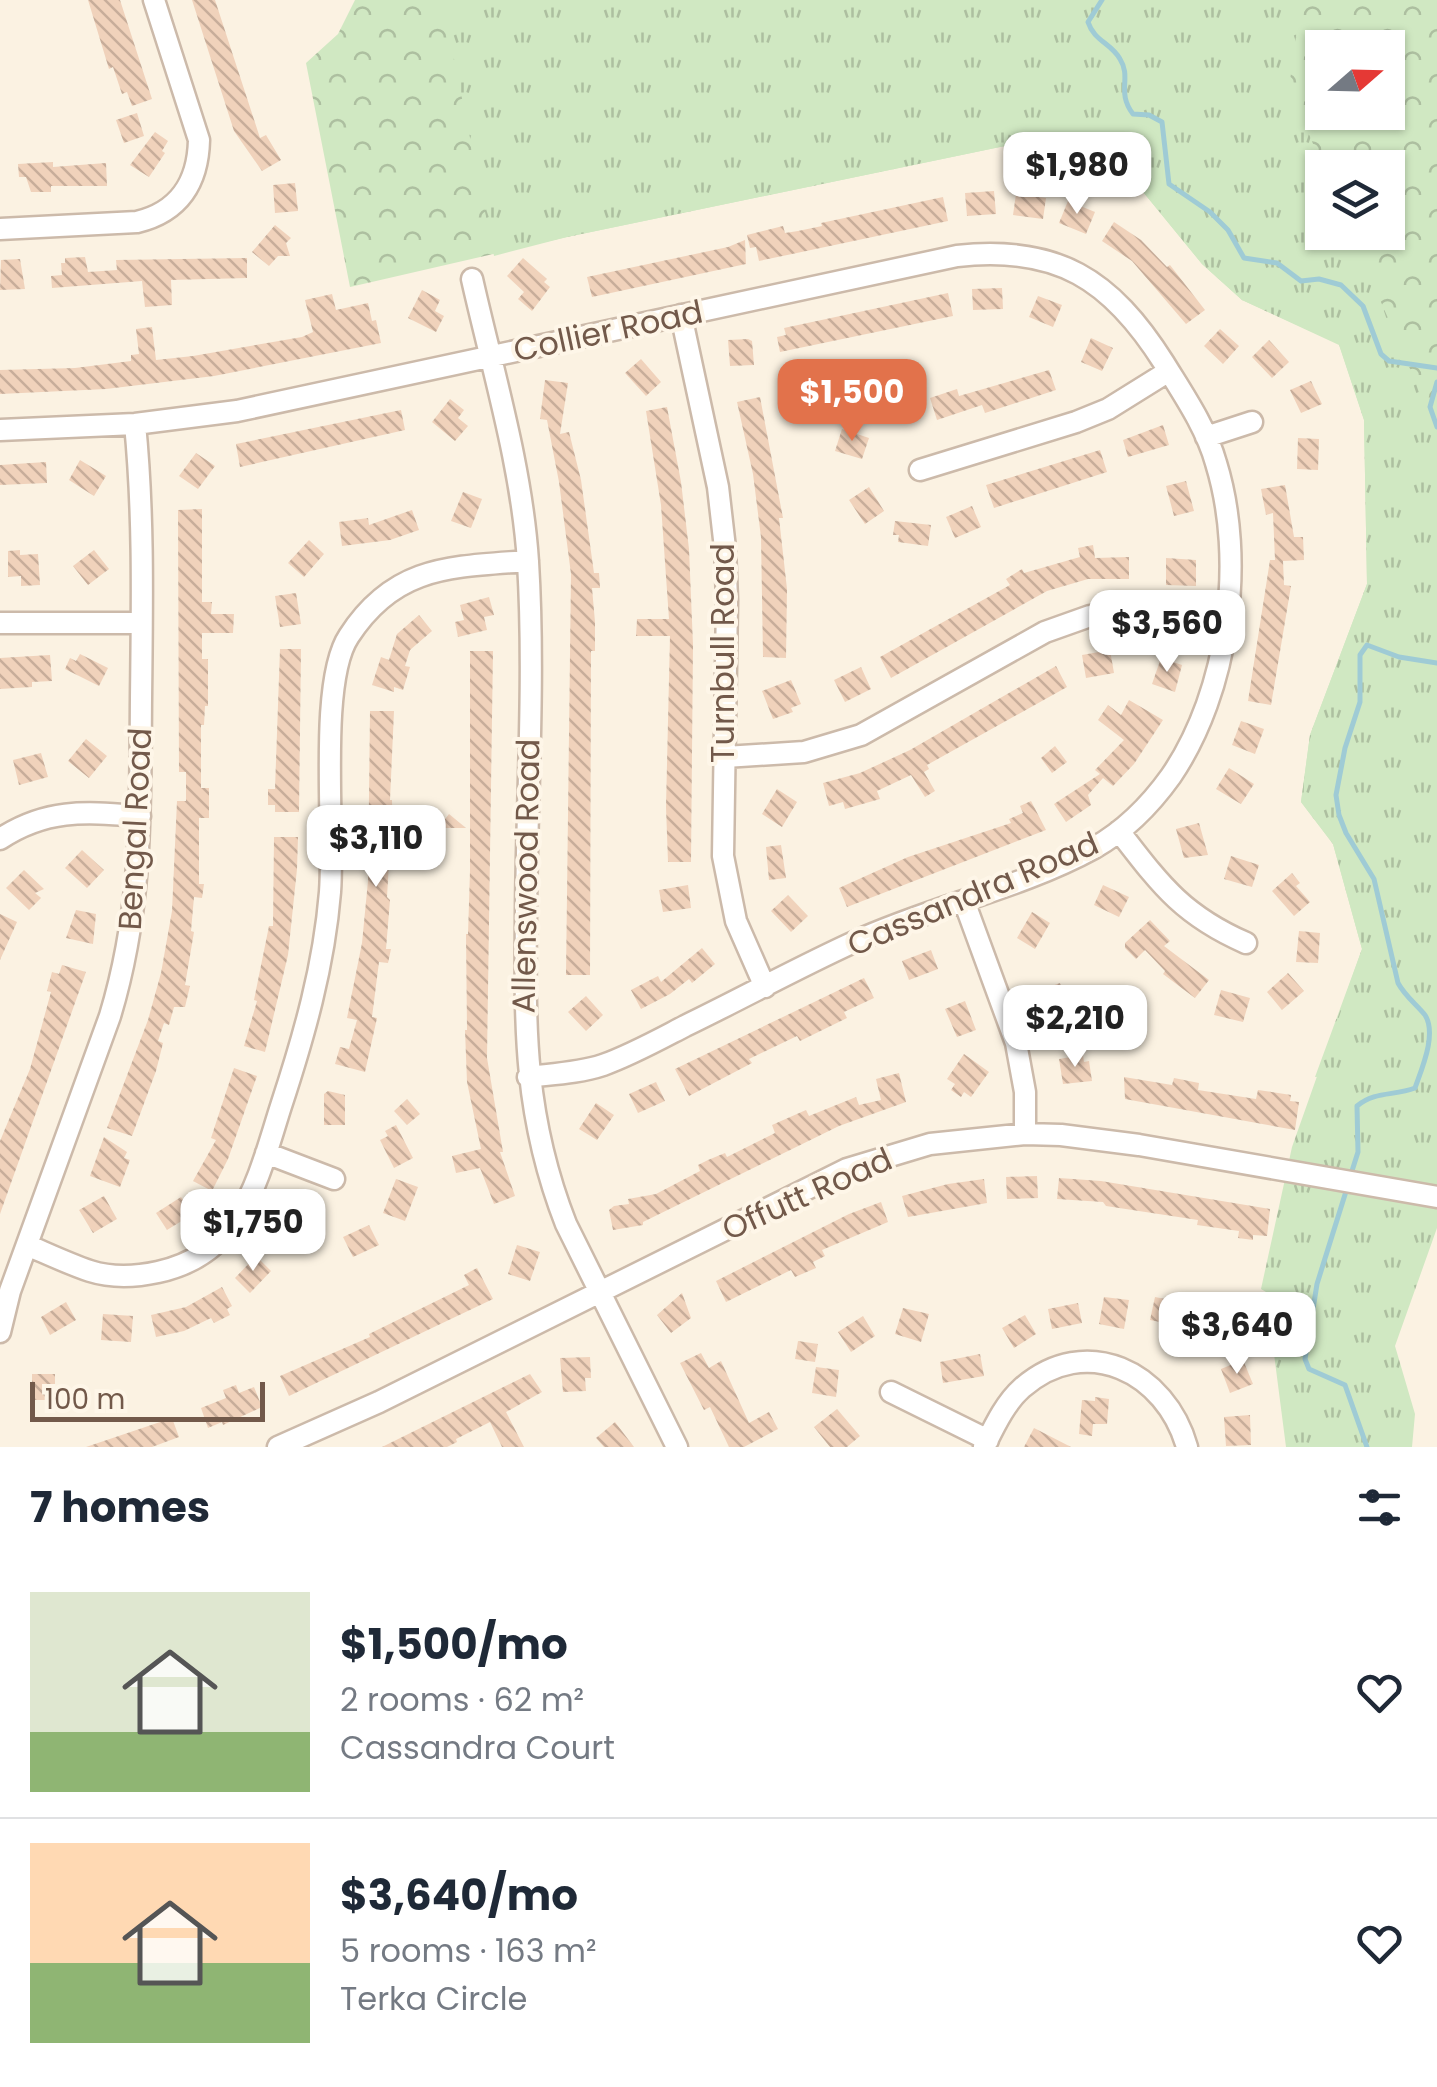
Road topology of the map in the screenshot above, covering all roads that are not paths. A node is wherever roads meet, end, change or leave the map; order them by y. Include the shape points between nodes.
1 (154, 0) edge
2 (0, 229) edge
3 (472, 279) dead end
4 (682, 315) junction
5 (490, 357) junction
6 (1169, 371) junction
7 (1252, 422) dead end
8 (135, 424) junction
9 (0, 430) edge
10 (1206, 438) junction
11 (920, 470) dead end
12 (528, 561) junction
13 (0, 623) edge
14 (142, 623) junction
15 (1224, 631) junction
16 (725, 757) junction
17 (140, 816) junction
18 (1119, 831) junction
19 (0, 839) edge
20 (964, 901) junction
21 (1246, 942) dead end
22 (765, 987) junction
23 (528, 1077) junction
24 (1025, 1134) junction
25 (266, 1153) junction
26 (334, 1178) dead end
27 (1437, 1197) edge
28 (27, 1246) junction
29 (600, 1293) junction
30 (0, 1332) edge
31 (891, 1392) dead end
32 (986, 1443) edge
33 (278, 1447) edge
34 (676, 1447) edge
35 (1187, 1447) edge

1 - 2 street via 199,140 185,194 154,218 136,222
3 - 5 street, Allenswood Road
4 - 5 street, Collier Road
4 - 6 street, Collier Road via 957,256 1016,253 1060,265 1104,290
4 - 16 street, Turnbull Road via 724,548
5 - 8 street, Collier Road via 237,410
5 - 12 street, Allenswood Road
6 - 10 street, Cassandra Road
6 - 11 street via 1076,422
7 - 10 street
8 - 9 street, Collier Road
8 - 14 street, Bengal Road
10 - 15 street, Cassandra Road via 1228,515
12 - 23 street, Allenswood Road
12 - 25 street via 415,577 382,596 346,640 332,699 330,891 316,986
13 - 14 street
14 - 17 street, Bengal Road
15 - 16 street via 1090,616 1044,632 861,735 792,754
15 - 18 street, Cassandra Road via 1194,739 1170,778
16 - 22 street, Turnbull Road via 728,894
17 - 19 street via 60,814
17 - 28 street, Bengal Road via 136,902 122,976
18 - 20 street, Cassandra Road via 1064,862
18 - 21 street via 1181,906
20 - 22 street, Cassandra Road via 855,942
20 - 24 street via 1016,1044
22 - 23 street, Cassandra Road via 601,1066
23 - 29 street, Allenswood Road via 554,1191
24 - 27 street, Offutt Road via 1138,1145
24 - 29 street, Offutt Road via 930,1144 861,1164
25 - 26 street
25 - 28 street via 232,1227 215,1246 170,1270 118,1276
28 - 30 street, Bengal Road
29 - 33 street, Offutt Road
29 - 34 street, Allenswood Road
31 - 32 street
32 - 35 street via 1021,1388 1086,1363 1144,1380 1174,1412

